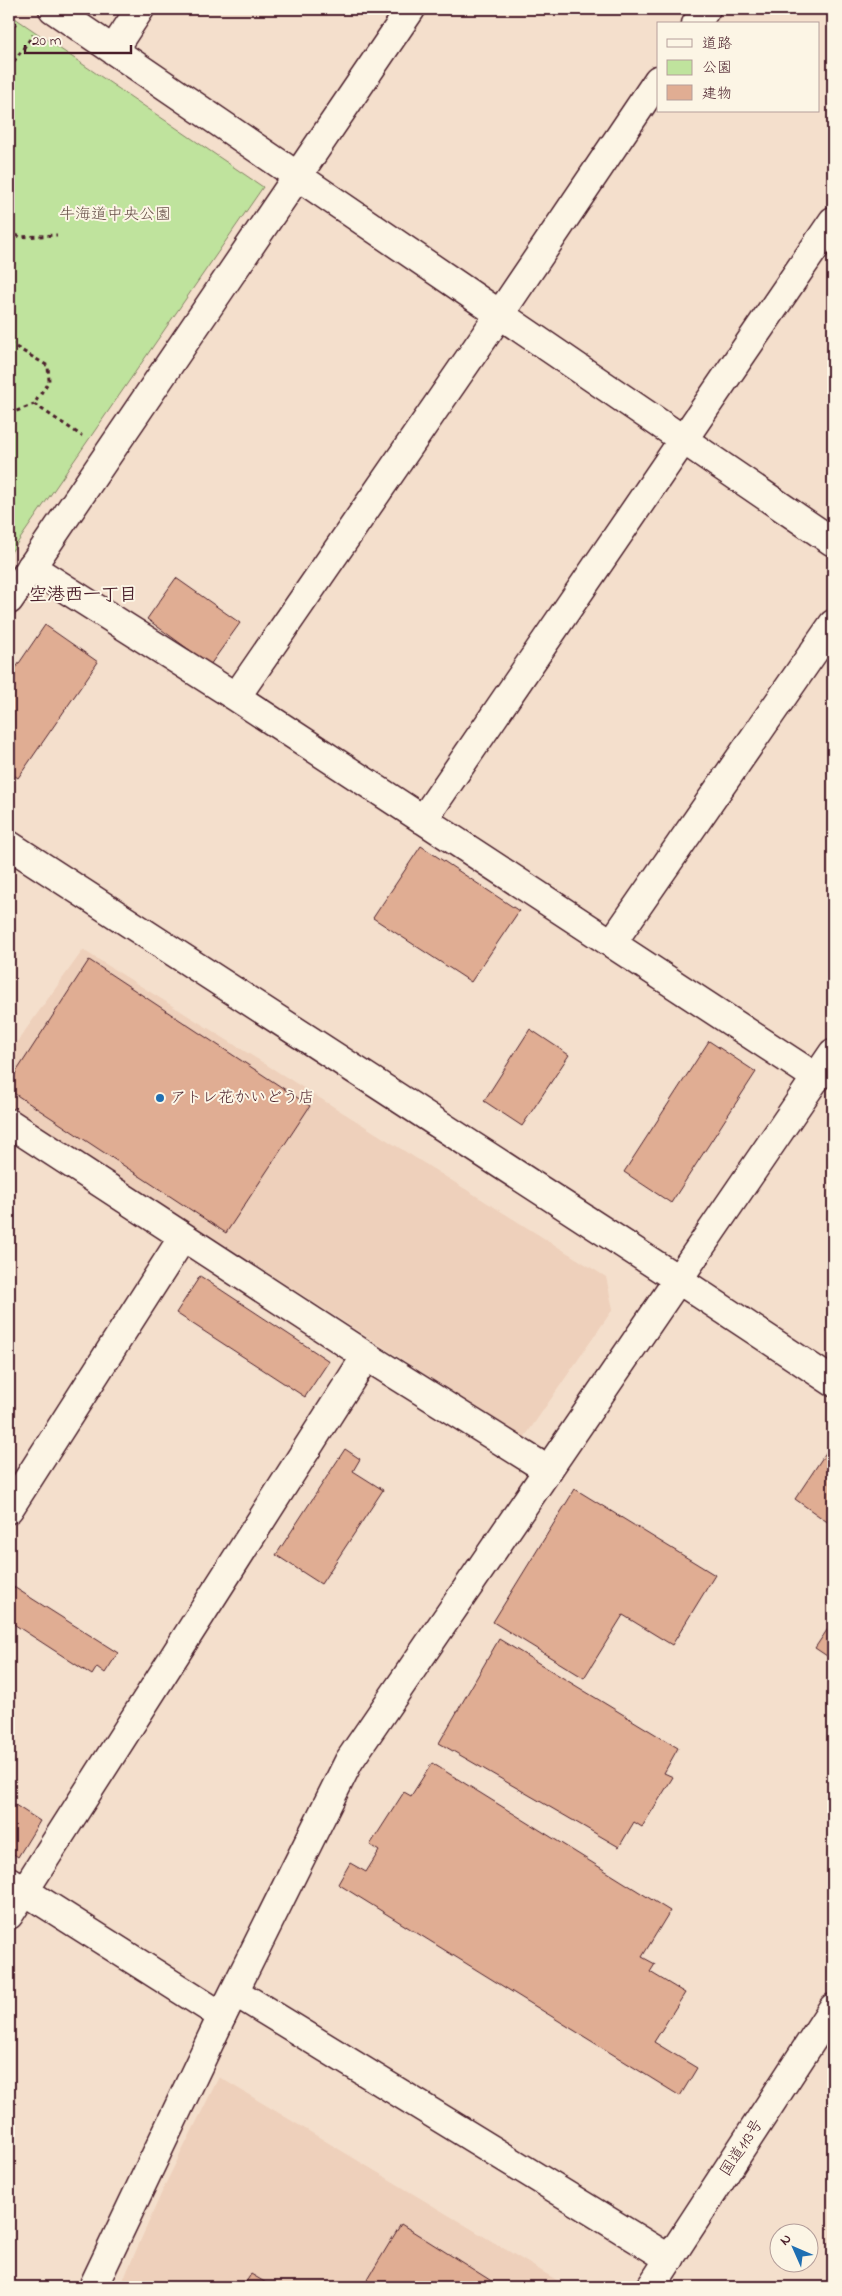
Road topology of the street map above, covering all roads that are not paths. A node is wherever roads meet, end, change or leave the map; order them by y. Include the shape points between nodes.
1 (53, 9) edge
2 (140, 9) edge
3 (411, 9) edge
4 (706, 9) edge
5 (697, 22) edge
6 (113, 50) junction
7 (657, 81) edge
8 (297, 177) junction
9 (833, 220) edge
10 (500, 314) junction
11 (683, 440) junction
12 (833, 542) edge
13 (31, 567) junction
14 (9, 600) edge
15 (833, 624) edge
16 (236, 697) junction
17 (423, 820) junction
18 (9, 845) edge
19 (612, 944) junction
20 (833, 1053) edge
21 (817, 1078) junction
22 (9, 1123) edge
23 (183, 1237) junction
24 (680, 1280) junction
25 (366, 1356) junction
26 (833, 1382) edge
27 (548, 1470) junction
28 (9, 1509) edge
29 (16, 1885) edge
30 (9, 1915) edge
31 (235, 1992) junction
32 (833, 2008) edge
33 (222, 2016) junction
34 (670, 2259) junction
35 (93, 2287) edge
36 (651, 2287) edge

1 - 6 main road
2 - 6 main road
3 - 8 main road
4 - 5 main road
6 - 8 main road
7 - 10 main road
8 - 10 main road
8 - 13 main road
9 - 11 main road
10 - 11 main road
10 - 16 main road
11 - 12 main road
11 - 17 main road
13 - 14 main road
13 - 16 main road
15 - 19 main road
16 - 17 main road
17 - 19 main road
18 - 24 main road
19 - 21 main road
20 - 21 main road
21 - 24 main road
22 - 23 main road
23 - 25 main road
23 - 28 main road
24 - 26 main road
24 - 27 main road
25 - 27 main road
25 - 29 main road
27 - 31 main road via 349,1761
29 - 30 main road
29 - 33 main road
31 - 33 main road
31 - 34 main road
32 - 34 main road, 国道113号
33 - 35 main road
34 - 36 main road, 国道113号

